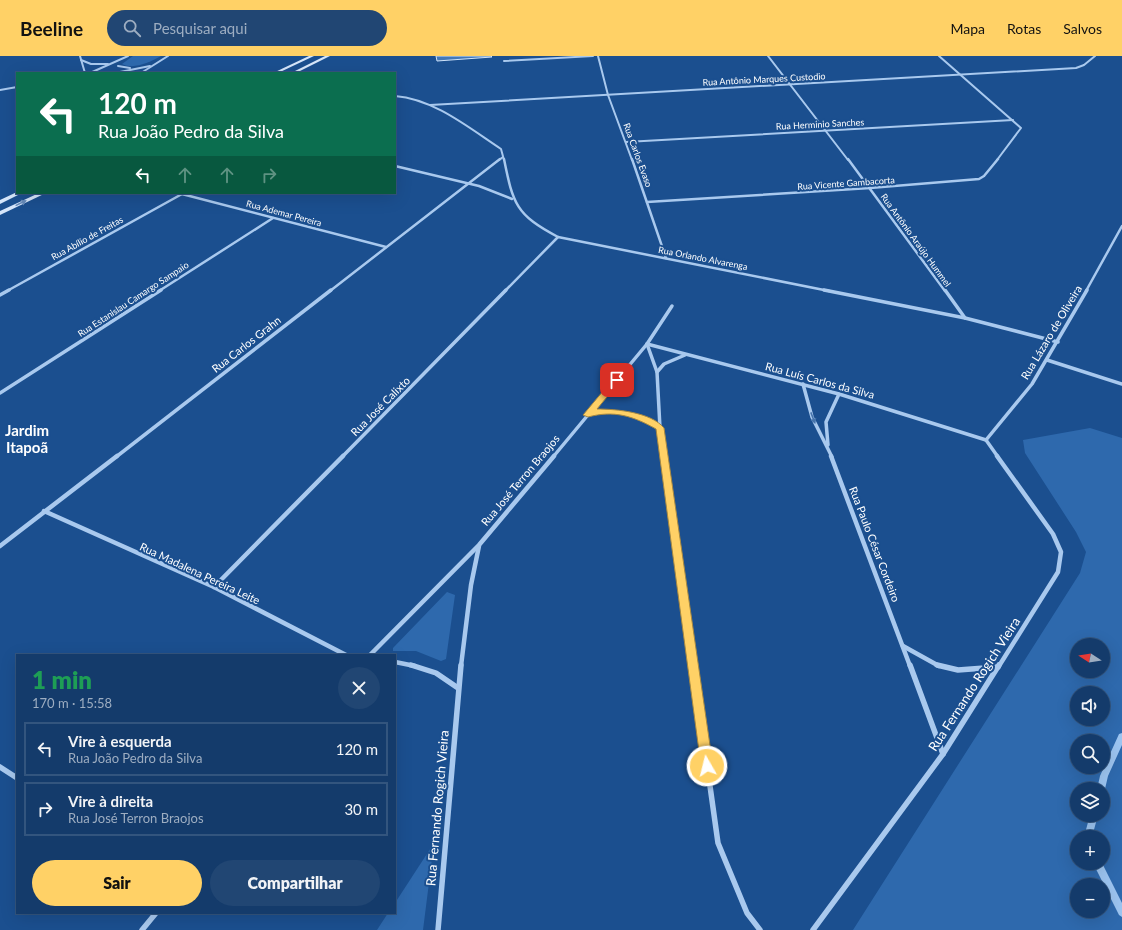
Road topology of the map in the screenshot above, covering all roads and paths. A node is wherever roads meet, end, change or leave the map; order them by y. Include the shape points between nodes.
1 (80, 56) edge
2 (128, 56) edge
3 (168, 56) edge
4 (312, 56) edge
5 (328, 56) edge
6 (593, 56) edge
7 (598, 56) edge
8 (768, 56) edge
9 (939, 56) edge
10 (1095, 56) edge
11 (81, 60) junction
12 (118, 61) junction
13 (504, 61) dead end
14 (114, 63) junction
15 (118, 66) junction
16 (150, 66) junction
17 (85, 72) edge
18 (92, 72) edge
19 (118, 72) edge
20 (123, 72) edge
21 (142, 72) edge
22 (277, 72) edge
23 (295, 72) edge
24 (961, 75) junction
25 (790, 85) junction
26 (16, 87) edge
27 (0, 90) edge
28 (608, 95) junction
29 (396, 96) edge
30 (430, 105) junction
31 (1014, 120) junction
32 (825, 131) junction
33 (626, 142) junction
34 (503, 157) junction
35 (396, 166) edge
36 (469, 183) junction
37 (870, 188) junction
38 (17, 194) edge
39 (41, 194) edge
40 (180, 194) edge
41 (512, 198) junction
42 (0, 202) edge
43 (647, 202) junction
44 (0, 213) edge
45 (273, 218) junction
46 (1122, 226) edge
47 (558, 237) junction
48 (386, 247) junction
49 (666, 258) junction
50 (0, 295) edge
51 (672, 306) dead end
52 (965, 318) junction
53 (1058, 342) junction
54 (647, 344) junction
55 (685, 355) junction
56 (1047, 360) junction
57 (657, 372) junction
58 (803, 384) junction
59 (1122, 384) edge
60 (0, 393) edge
61 (839, 394) junction
62 (588, 415) junction
63 (660, 428) junction
64 (986, 440) junction
65 (829, 449) junction
66 (44, 511) junction
67 (480, 545) junction
68 (0, 546) edge
69 (214, 587) junction
70 (903, 646) junction
71 (344, 654) edge
72 (371, 654) edge
73 (396, 662) edge
74 (998, 667) junction
75 (458, 688) junction
76 (943, 754) junction
77 (0, 767) edge
78 (16, 777) edge
79 (155, 914) edge
80 (142, 930) edge
81 (438, 930) edge
82 (760, 930) edge
83 (813, 930) edge

1 - 11 street
2 - 12 street
3 - 16 street
4 - 22 street
5 - 23 street
6 - 13 street
7 - 28 street, Rua Carlos Evaso
8 - 25 street, Rua Antônio Araújo Hummel
9 - 24 street
10 - 24 street, Rua Antônio Marques Custodio via 1076,68
11 - 14 street via 96,65
11 - 17 street
12 - 14 street
12 - 15 street
14 - 18 street
15 - 16 street
15 - 19 street
16 - 20 street
16 - 21 street
24 - 25 street, Rua Antônio Marques Custodio
24 - 31 street
25 - 28 street, Rua Antônio Marques Custodio
25 - 32 street, Rua Antônio Araújo Hummel
26 - 27 street
28 - 30 street, Rua Antônio Marques Custodio
28 - 33 street, Rua Carlos Evaso
29 - 30 street, Rua Orlando Alvarenga via 408,96
30 - 34 street, Rua Orlando Alvarenga via 501,149
31 - 32 street, Rua Herminio Sanches
31 - 37 street, Rua Vicente Gambacorta via 1021,128 979,179
32 - 33 street, Rua Herminio Sanches
32 - 37 street, Rua Antônio Araújo Hummel
33 - 43 street, Rua Carlos Evaso
34 - 36 street, Rua Carlos Grahn
34 - 41 street, Rua Orlando Alvarenga
35 - 36 street
36 - 41 street
36 - 48 street, Rua Carlos Grahn
37 - 43 street, Rua Vicente Gambacorta
37 - 52 street, Rua Antônio Araújo Hummel
38 - 42 street
44 -> 39 street
40 - 45 street, Rua Ademar Pereira
40 - 50 street, Rua Abílio de Freitas
41 - 47 street, Rua Orlando Alvarenga via 526,216 540,228
43 - 49 street, Rua Carlos Evaso
45 - 48 street, Rua Ademar Pereira
45 - 60 street, Rua Estanislau Camargo Sampaio
46 - 53 street, Rua Lázaro de Oliveira
47 - 49 street, Rua Orlando Alvarenga
47 - 69 street, Rua José Calixto
48 - 66 street, Rua Carlos Grahn
49 - 52 street, Rua Orlando Alvarenga
51 - 54 street, Rua José Terron Braojos
52 - 53 street, Rua Orlando Alvarenga
53 - 56 street, Rua Lázaro de Oliveira
54 - 55 street, Rua Luís Carlos da Silva
54 - 57 street
54 - 62 street, Rua José Terron Braojos
55 - 57 street via 664,364
55 - 58 street, Rua Luís Carlos da Silva
56 - 59 street
56 - 64 street, Rua Lázaro de Oliveira via 1032,384
57 - 63 street
58 - 61 street, Rua Luís Carlos da Silva
58 -> 65 street, Rua Paulo César Cordeiro via 812,417
61 - 64 street, Rua Luís Carlos da Silva
61 - 65 street, Rua Paulo César Cordeiro via 826,422
62 - 63 street via 595,412 617,411 645,419
62 - 67 street, Rua José Terron Braojos
63 - 82 street via 718,843 747,913
64 - 74 street, Rua Fernando Rogich Vieira via 1053,534 1061,552 1058,572
65 - 70 street, Rua Paulo César Cordeiro
66 - 68 street, Rua Carlos Grahn
66 - 69 street, Rua Madalena Pereira Leite
67 - 72 street, Rua José Terron Braojos
67 - 75 street, Rua Fernando Rogich Vieira via 471,585
69 - 71 street, Rua Madalena Pereira Leite
70 - 74 street via 927,662 959,672
70 - 76 street, Rua Paulo César Cordeiro
73 - 75 street via 424,668 441,675
74 - 76 street, Rua Fernando Rogich Vieira
75 - 81 street, Rua Fernando Rogich Vieira
76 - 83 street, Rua Fernando Rogich Vieira
77 - 78 street
79 - 80 street

